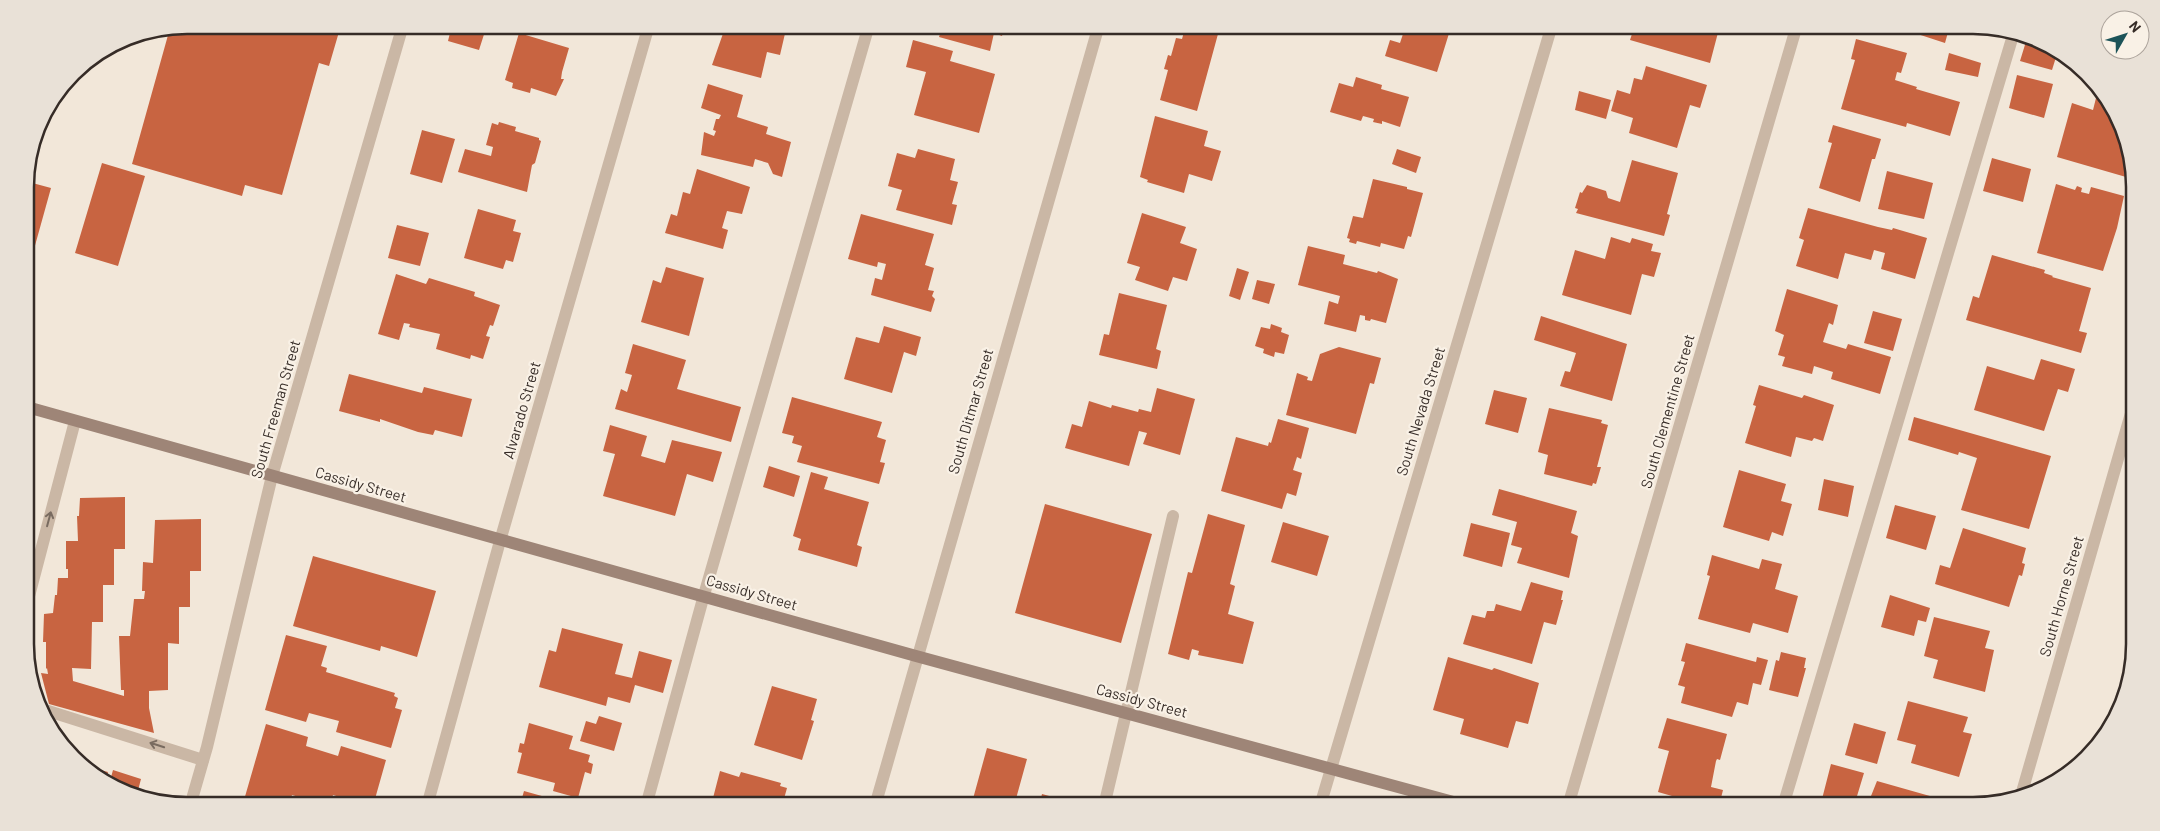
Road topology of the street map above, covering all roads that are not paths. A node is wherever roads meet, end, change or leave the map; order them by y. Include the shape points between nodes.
1 (400, 34) edge
2 (646, 34) edge
3 (866, 34) edge
4 (1096, 34) edge
5 (1549, 34) edge
6 (1793, 34) edge
7 (2012, 39) edge
8 (34, 409) edge
9 (75, 421) junction
10 (2126, 431) edge
11 (272, 476) junction
12 (1173, 516) dead end
13 (500, 541) junction
14 (34, 577) edge
15 (704, 595) junction
16 (916, 656) junction
17 (49, 711) edge
18 (1126, 713) junction
19 (203, 760) junction
20 (1330, 769) junction
21 (2023, 789) edge
22 (193, 797) edge
23 (429, 797) edge
24 (648, 797) edge
25 (877, 797) edge
26 (1106, 797) edge
27 (1322, 797) edge
28 (1434, 797) edge
29 (1571, 797) edge
30 (1785, 797) edge

1 - 11 street, South Freeman Street
2 - 13 street, Alvarado Street
3 - 15 street
4 - 16 street, South Ditmar Street
5 - 20 street, South Nevada Street
6 - 29 street, South Clementine Street
7 - 30 street
8 - 9 main road, Cassidy Street
9 - 11 main road, Cassidy Street
14 -> 9 street
10 - 21 street, South Horne Street
11 - 13 main road, Cassidy Street
11 - 19 street, South Freeman Street
12 - 18 street
13 - 15 main road, Cassidy Street
13 - 23 street, Alvarado Street
15 - 16 main road, Cassidy Street
15 - 24 street
16 - 18 main road, Cassidy Street
16 - 25 street, South Ditmar Street
19 -> 17 street
18 - 20 main road, Cassidy Street
18 - 26 street
19 - 22 street, South Freeman Street
20 - 27 street, South Nevada Street
20 - 28 main road, Cassidy Street

